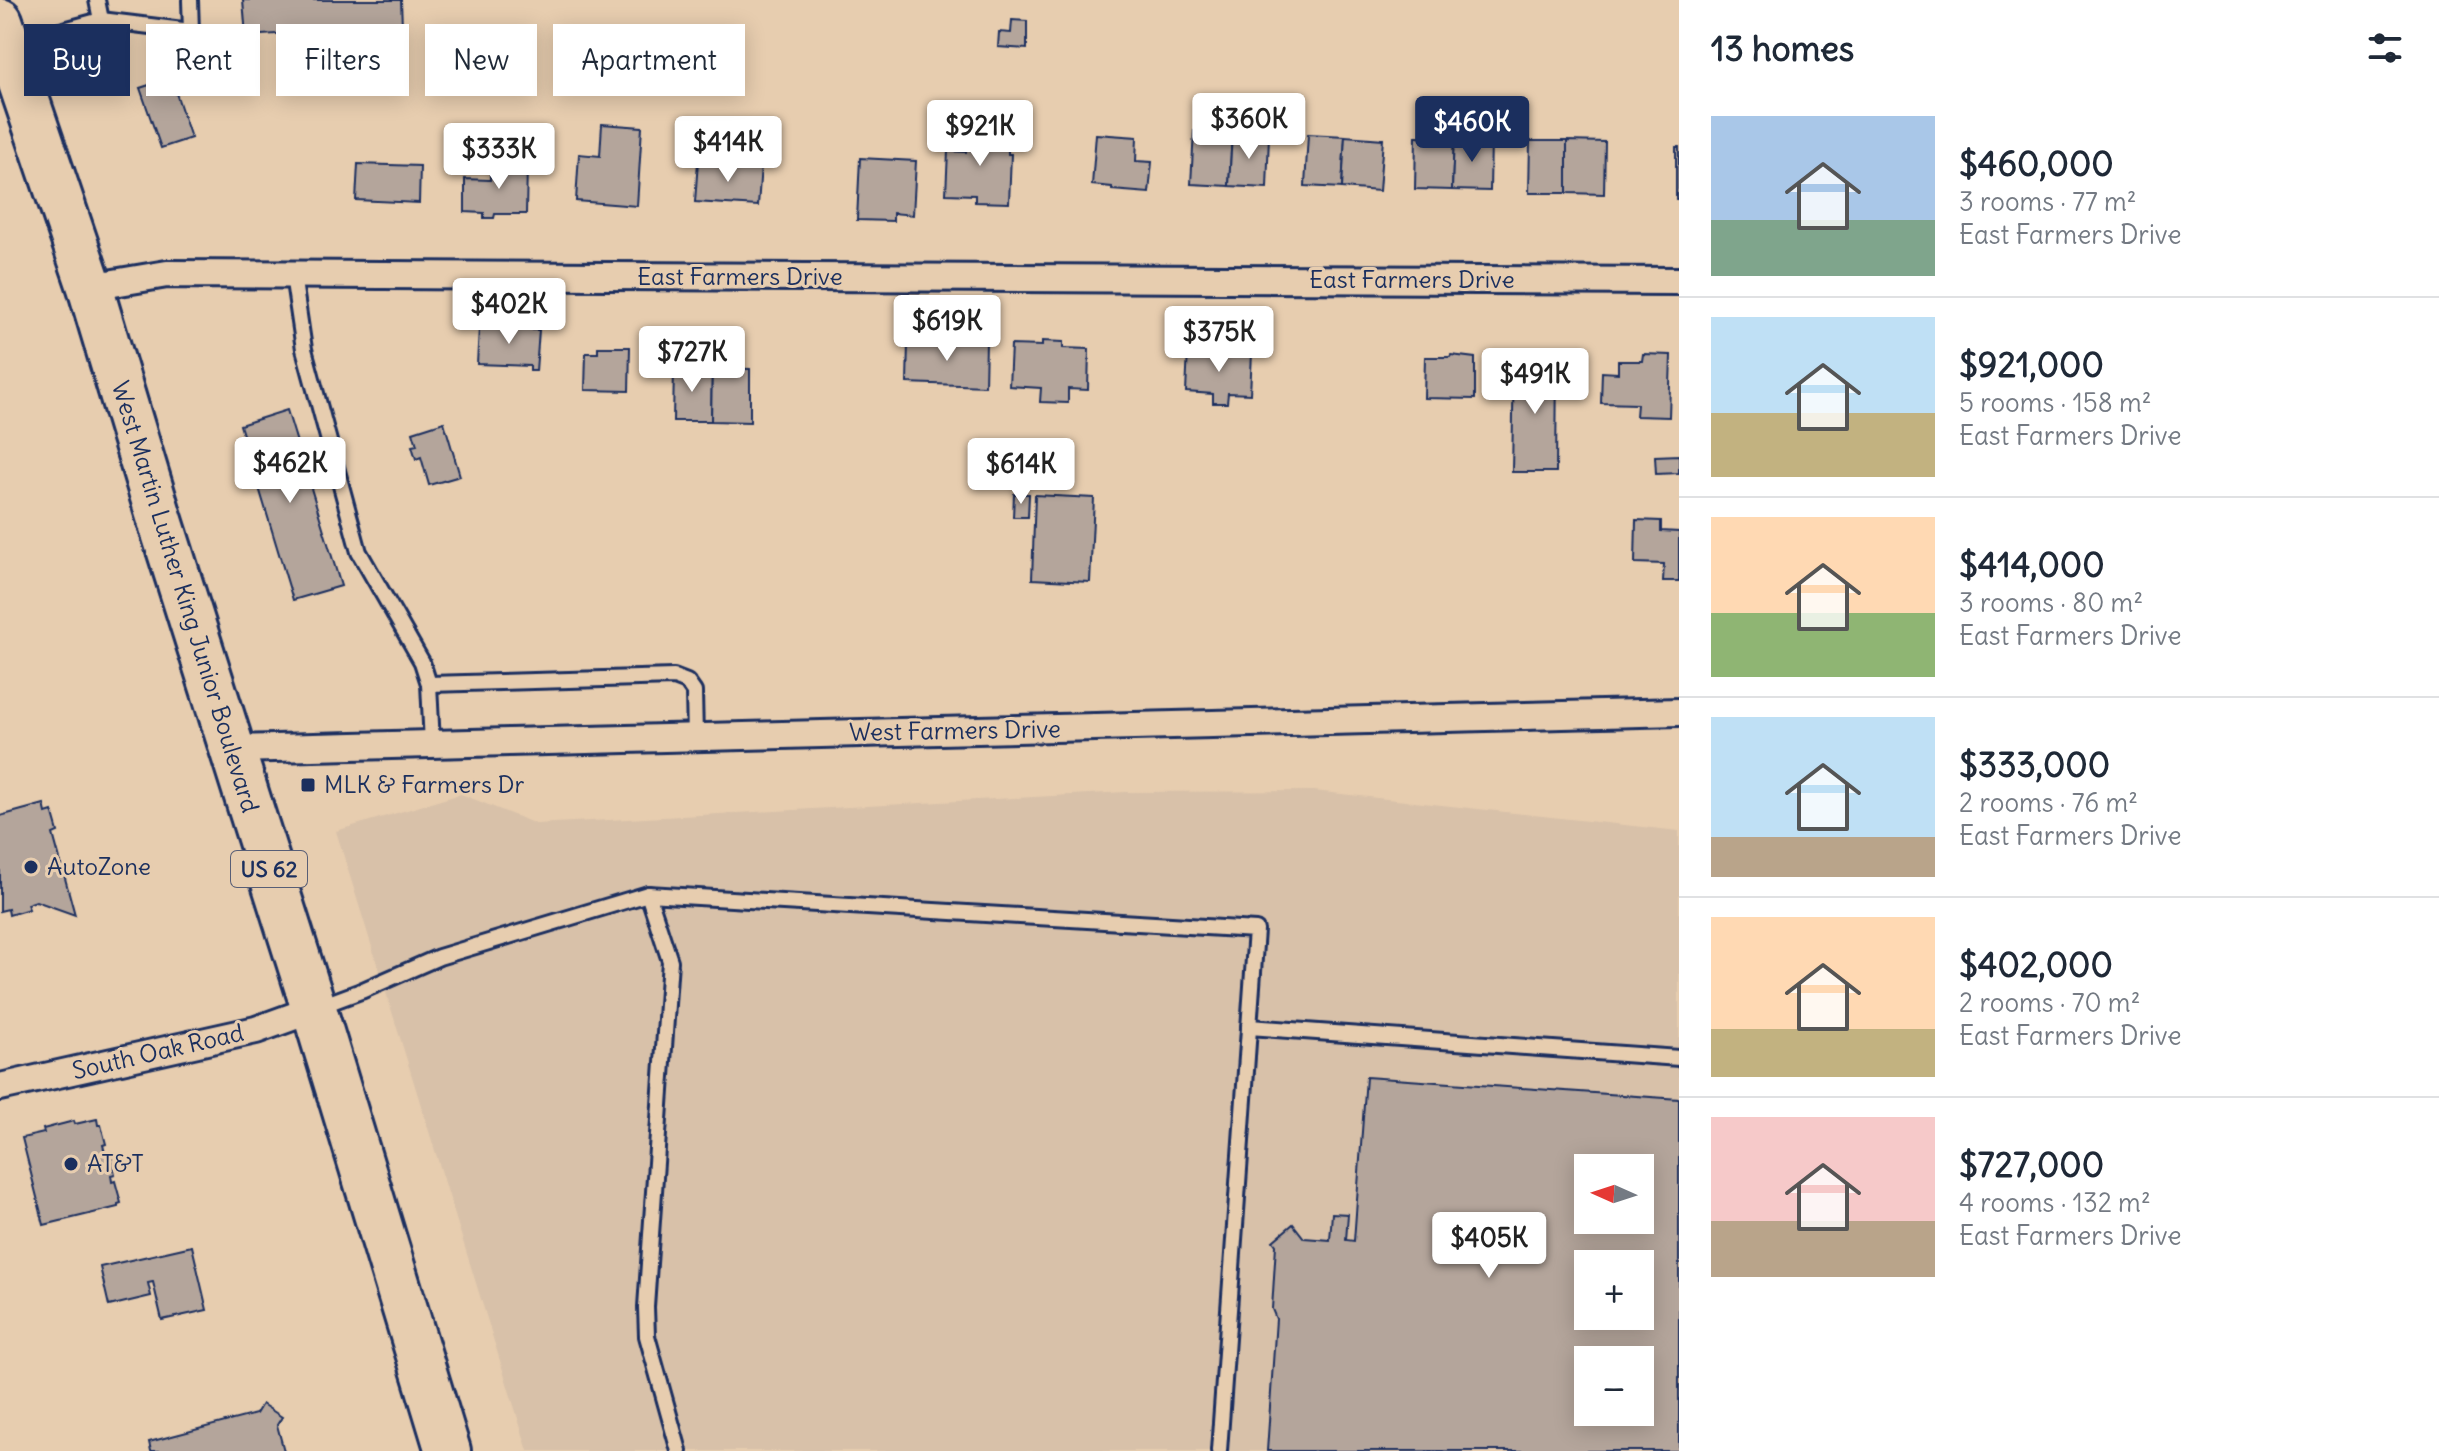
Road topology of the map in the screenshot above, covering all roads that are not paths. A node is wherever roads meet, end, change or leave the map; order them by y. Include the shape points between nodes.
1 (97, 0) edge
2 (190, 0) edge
3 (101, 20) junction
4 (4, 33) edge
5 (293, 275) junction
6 (1679, 281) edge
7 (90, 287) junction
8 (429, 684) junction
9 (1679, 712) edge
10 (695, 737) junction
11 (432, 744) junction
12 (231, 749) junction
13 (648, 894) junction
14 (314, 1009) junction
15 (1249, 1027) junction
16 (1679, 1058) edge
17 (0, 1087) edge
18 (448, 1451) edge
19 (679, 1451) edge
20 (1219, 1451) edge

1 - 3 lane
2 - 3 lane via 191,31
3 - 4 lane
4 - 7 highway, West Martin Luther King Junior Boulevard / US 62
5 - 6 street, East Farmers Drive
5 - 7 street, East Farmers Drive via 167,274
5 - 8 lane via 304,349 359,552 422,662
7 - 12 highway, West Martin Luther King Junior Boulevard / US 62
8 - 10 lane via 674,677 694,692
8 - 11 lane
9 - 10 street, West Farmers Drive
10 - 11 street, West Farmers Drive
11 - 12 street, West Farmers Drive
12 - 14 highway, West Martin Luther King Junior Boulevard / US 62
13 - 14 lane via 439,957
13 - 15 lane via 1256,930
13 - 19 lane via 670,961 647,1336
14 - 17 street, South Oak Road via 256,1030
14 - 18 highway, West Martin Luther King Junior Boulevard / US 62
15 - 16 lane
15 - 20 lane

